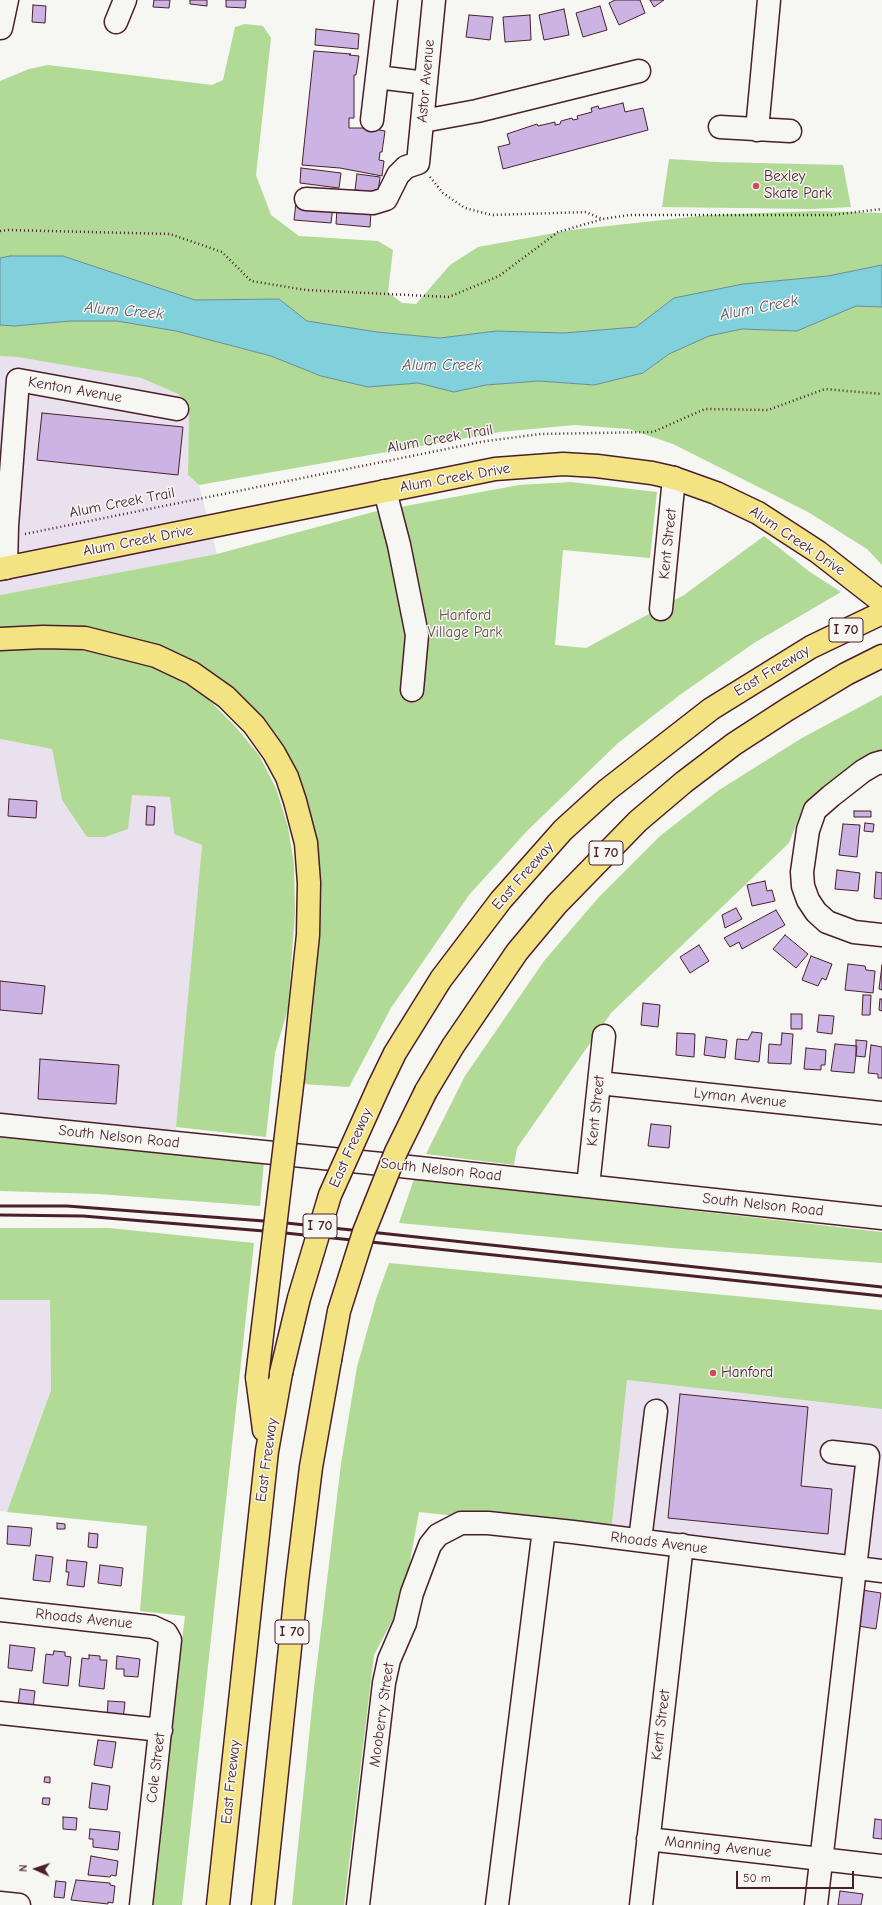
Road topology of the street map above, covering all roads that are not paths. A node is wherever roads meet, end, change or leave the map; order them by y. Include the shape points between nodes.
1 (7, 0) edge
2 (125, 0) edge
3 (386, 0) edge
4 (434, 0) edge
5 (769, 0) edge
6 (116, 22) dead end
7 (2, 28) dead end
8 (639, 71) dead end
9 (377, 77) junction
10 (426, 83) junction
11 (372, 120) dead end
12 (423, 121) junction
13 (720, 127) dead end
14 (758, 130) junction
15 (790, 131) dead end
16 (306, 199) dead end
17 (177, 409) dead end
18 (674, 478) junction
19 (385, 491) junction
20 (3, 568) edge
21 (882, 602) edge
22 (661, 610) dead end
23 (882, 613) edge
24 (0, 639) edge
25 (882, 656) edge
26 (412, 690) dead end
27 (882, 762) edge
28 (882, 935) edge
29 (604, 1036) dead end
30 (599, 1082) junction
31 (882, 1113) edge
32 (0, 1125) edge
33 (588, 1186) junction
34 (882, 1218) edge
35 (656, 1411) dead end
36 (267, 1451) junction
37 (832, 1452) dead end
38 (544, 1529) junction
39 (438, 1535) joint
40 (640, 1540) junction
41 (682, 1545) junction
42 (855, 1568) junction
43 (882, 1571) edge
44 (0, 1610) edge
45 (166, 1633) joint
46 (0, 1712) edge
47 (161, 1730) junction
48 (648, 1839) junction
49 (821, 1858) junction
50 (882, 1866) edge
51 (0, 1903) edge
52 (19, 1905) edge
53 (141, 1905) edge
54 (218, 1905) edge
55 (263, 1905) edge
56 (358, 1905) edge
57 (497, 1905) edge
58 (641, 1905) edge
59 (816, 1905) edge

1 - 7 street
2 - 6 street
3 - 9 street
4 - 10 street, Astor Avenue
5 - 14 street
8 - 12 street via 477,111
9 - 10 street
9 - 11 street
10 - 12 street, Astor Avenue
12 - 16 street, Astor Avenue via 418,163 406,167 398,175 386,199 373,203
13 - 14 street
14 - 15 street
17 - 20 street, Kenton Avenue via 18,380
18 - 19 main road, Alum Creek Drive via 631,470 563,464 495,469
18 - 21 main road, Alum Creek Drive via 758,512 818,552
18 - 22 street, Kent Street
19 - 20 main road, Alum Creek Drive
19 - 26 street via 417,635
23 - 36 main road, East Freeway / I 70, bridge via 811,647 711,709 607,790 563,830 501,900 441,979 395,1053 330,1195 281,1373
24 - 36 main road, bridge via 85,638 156,656 192,673 226,697 254,725 287,777 295,801 306,843 309,883 308,935 257,1377
25 - 55 main road, I 70, bridge via 846,674 734,744 638,821 557,904 517,952 453,1046 426,1091 396,1152 364,1232 339,1311 311,1467
27 - 28 street via 863,771 815,810 808,830 803,886 808,900 827,922 854,932
29 - 30 street, Kent Street
30 - 31 street, Lyman Avenue
30 - 33 street, Kent Street
32 - 33 street, South Nelson Road
33 - 34 street, South Nelson Road
35 - 40 street
36 - 54 main road, East Freeway / I 70
37 - 42 street via 868,1456
38 - 39 street, Rhoads Avenue via 461,1523
38 - 40 street, Rhoads Avenue
38 - 57 street
39 - 56 street, Mooberry Street via 430,1544 412,1593 405,1623 389,1660 383,1691
40 - 41 street, Rhoads Avenue
41 - 42 street, Rhoads Avenue
41 - 48 street, Kent Street
42 - 43 street, Rhoads Avenue
42 - 49 street
44 - 45 street, Rhoads Avenue via 153,1627
45 - 47 street, Cole Street via 170,1647
46 - 47 street
47 - 53 street, Cole Street
48 - 49 street, Manning Avenue
48 - 58 street, Kent Street
49 - 50 street, Manning Avenue
49 - 59 street
51 - 52 street

